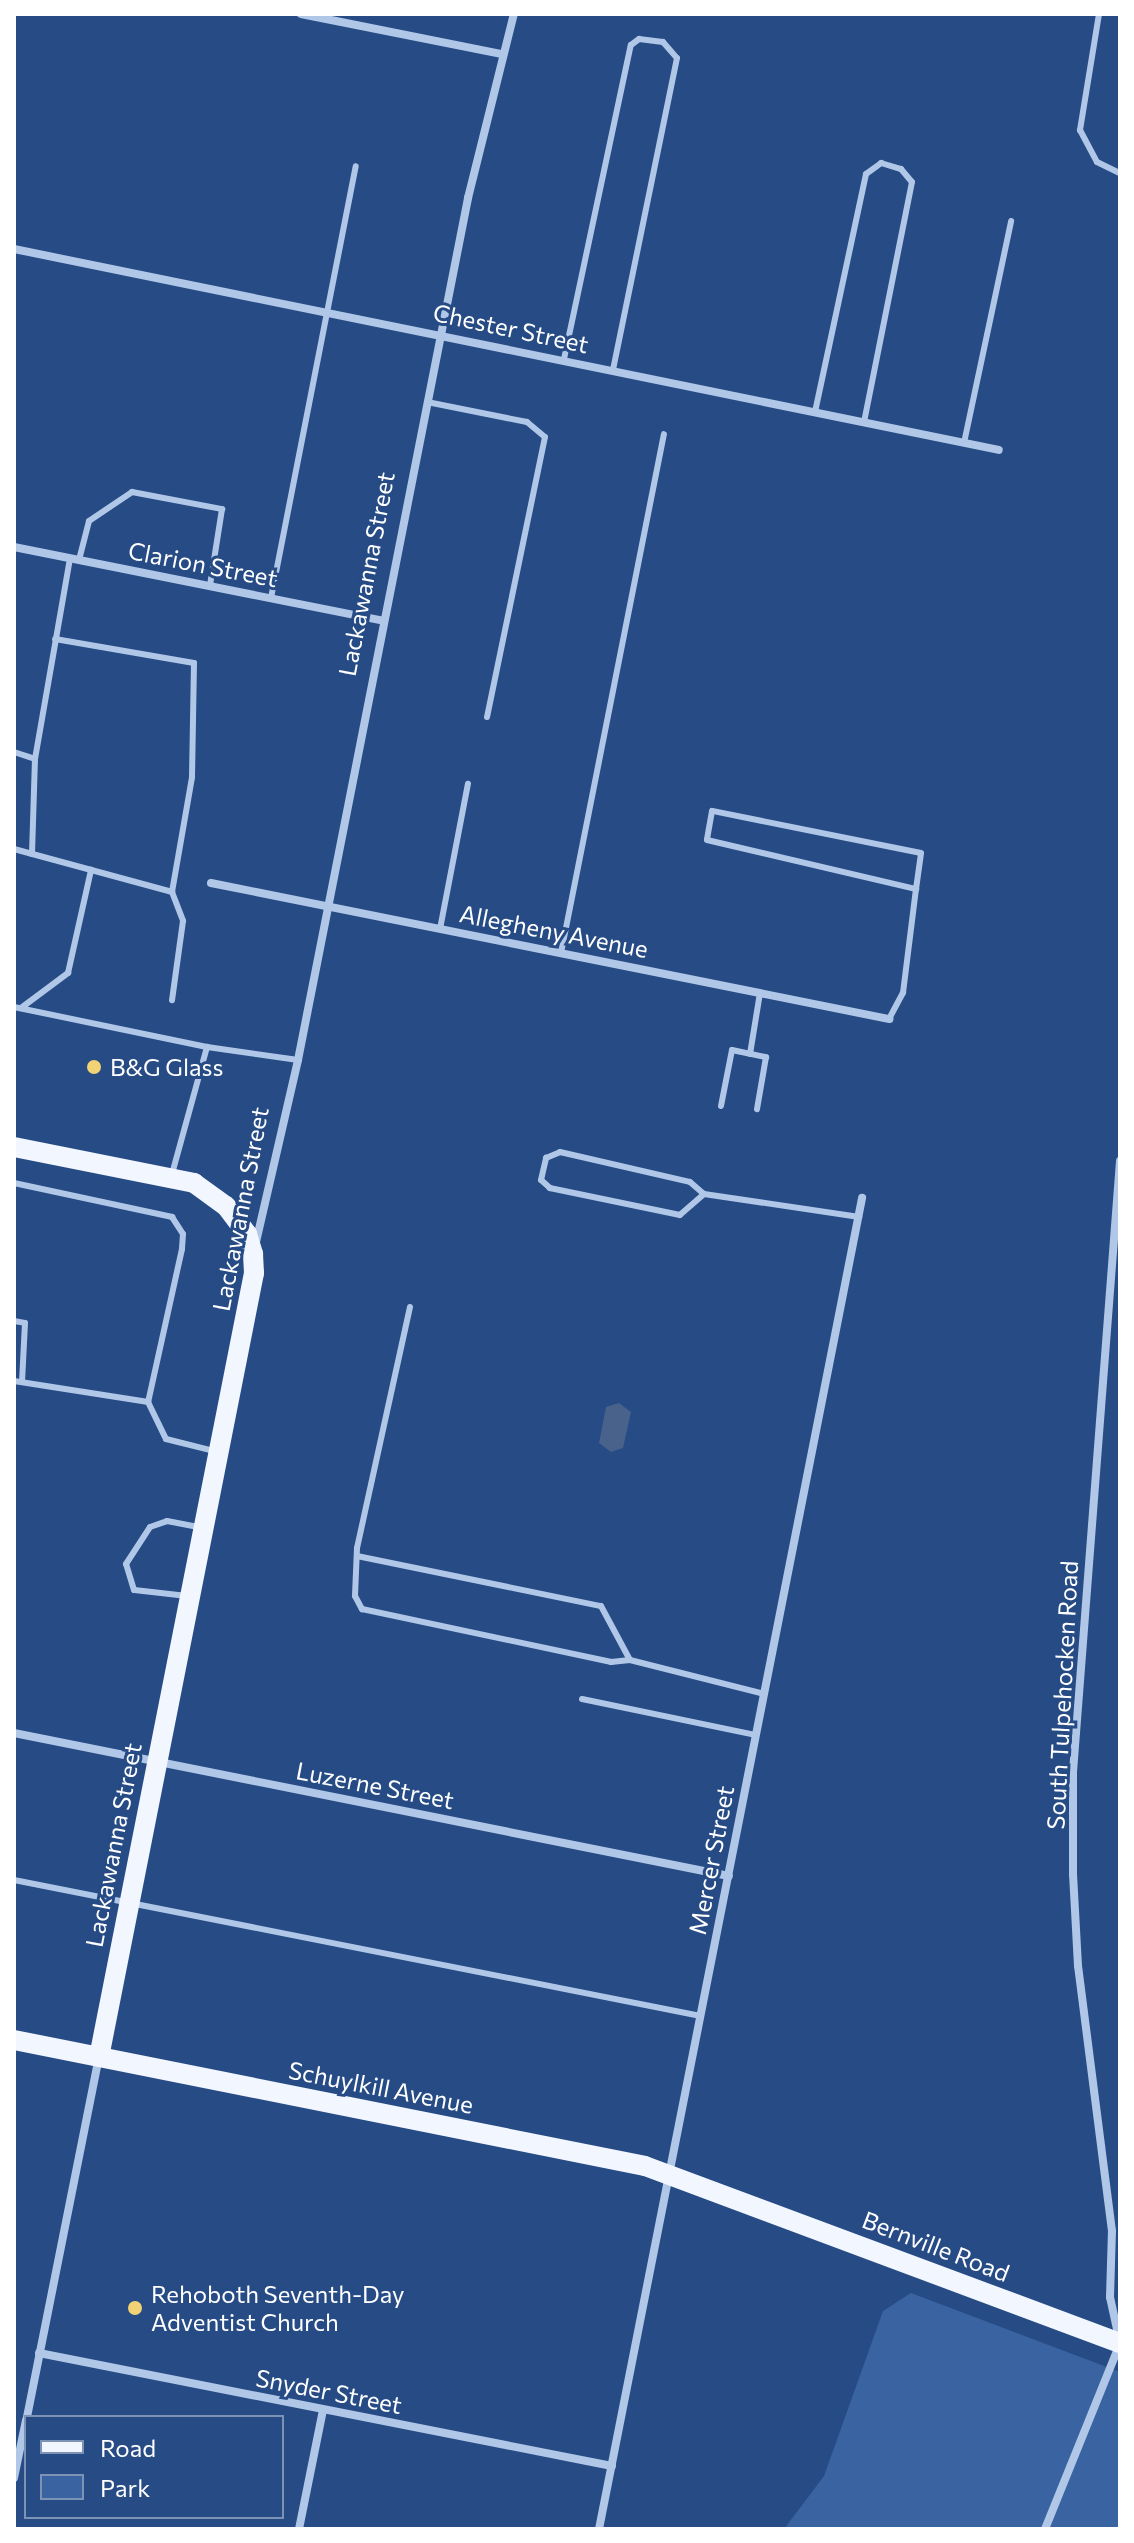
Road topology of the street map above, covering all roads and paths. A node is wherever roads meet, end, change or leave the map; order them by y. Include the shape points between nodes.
1 (301, 14) edge
2 (514, 14) edge
3 (1099, 14) edge
4 (502, 54) junction
5 (356, 166) dead end
6 (1120, 173) edge
7 (1011, 221) dead end
8 (14, 249) edge
9 (327, 311) junction
10 (440, 334) junction
11 (564, 359) junction
12 (613, 370) junction
13 (427, 402) junction
14 (815, 412) junction
15 (864, 422) junction
16 (664, 434) dead end
17 (964, 443) junction
18 (999, 450) dead end
19 (14, 547) edge
20 (74, 559) junction
21 (210, 586) junction
22 (271, 598) junction
23 (383, 621) junction
24 (55, 639) junction
25 (487, 717) dead end
26 (14, 752) edge
27 (35, 759) junction
28 (468, 784) dead end
29 (14, 849) edge
30 (32, 854) junction
31 (91, 870) junction
32 (211, 883) dead end
33 (916, 889) junction
34 (172, 892) junction
35 (326, 906) junction
36 (440, 929) junction
37 (561, 953) junction
38 (760, 993) junction
39 (172, 1000) dead end
40 (18, 1007) edge
41 (889, 1019) joint
42 (207, 1047) junction
43 (750, 1054) junction
44 (298, 1060) junction
45 (721, 1106) dead end
46 (757, 1109) dead end
47 (14, 1147) edge
48 (1120, 1161) edge
49 (172, 1177) junction
50 (14, 1183) edge
51 (704, 1194) junction
52 (862, 1198) dead end
53 (859, 1217) junction
54 (253, 1254) junction
55 (410, 1307) dead end
56 (14, 1321) edge
57 (18, 1382) edge
58 (148, 1402) junction
59 (218, 1452) junction
60 (203, 1528) junction
61 (357, 1556) junction
62 (189, 1596) junction
63 (630, 1660) junction
64 (764, 1694) junction
65 (582, 1699) dead end
66 (14, 1733) edge
67 (756, 1735) junction
68 (156, 1762) junction
69 (729, 1876) junction
70 (14, 1880) edge
71 (128, 1903) junction
72 (701, 2016) junction
73 (14, 2040) edge
74 (99, 2057) junction
75 (669, 2175) junction
76 (733, 2199) joint
77 (1116, 2230) edge
78 (1120, 2343) edge
79 (39, 2353) junction
80 (323, 2410) junction
81 (27, 2415) edge
82 (24, 2424) edge
83 (17, 2446) edge
84 (612, 2466) junction
85 (14, 2478) edge
86 (299, 2529) edge
87 (599, 2529) edge
88 (1045, 2529) edge

1 - 4 street
2 - 4 street, Lackawanna Street
3 - 6 lane via 1080,130 1097,162
4 - 10 street, Lackawanna Street
5 - 9 lane
7 - 17 lane
8 - 9 street, Chester Street
9 - 10 street, Chester Street
9 - 22 lane
10 - 11 street, Chester Street
10 - 13 street, Lackawanna Street
11 - 12 street, Chester Street
11 - 12 lane via 631,45 639,39 663,42 677,58
12 - 14 street, Chester Street
13 - 23 street, Lackawanna Street
13 - 25 lane via 527,422 539,426 545,437
14 - 15 street, Chester Street
14 - 15 lane via 866,174 881,163 901,169 912,182
15 - 17 street, Chester Street
16 - 37 lane
17 - 18 street, Chester Street
19 - 20 street, Clarion Street
20 - 21 street, Clarion Street
20 - 21 lane via 89,521 132,492 222,509
20 - 24 lane
21 - 22 street, Clarion Street
22 - 23 street, Clarion Street
23 - 35 street, Lackawanna Street
24 - 27 lane
24 - 34 lane via 194,663 192,777
26 - 27 lane
27 - 30 lane
28 - 36 lane
29 - 30 lane
30 - 31 lane
31 - 34 lane
31 - 40 lane via 68,973
32 - 35 street, Allegheny Avenue
33 - 33 lane via 921,853 712,811 707,840
33 - 41 lane via 903,993
34 - 39 lane via 183,921
35 - 36 street, Allegheny Avenue
35 - 44 street, Lackawanna Street
36 - 37 street, Allegheny Avenue
37 - 38 street, Allegheny Avenue
38 - 41 street, Allegheny Avenue
38 - 43 lane
40 - 42 lane
42 - 44 lane
42 - 49 lane
43 - 45 lane via 732,1050
43 - 46 lane via 766,1057
44 - 54 street, Lackawanna Street
47 - 49 main road
48 - 77 street, South Tulpehocken Road via 1073,1772 1078,1966
49 - 54 main road via 194,1183 226,1206 247,1234
50 - 58 lane via 172,1217 183,1234
51 - 51 lane via 690,1182 650,1170 560,1152 546,1158 541,1180 550,1188 680,1215
51 - 53 lane
52 - 53 street, Mercer Street
53 - 64 street, Mercer Street
54 - 59 main road, Lackawanna Street
55 - 61 lane
56 - 57 lane via 25,1323
57 - 58 lane
58 - 59 lane via 166,1439
59 - 60 main road, Lackawanna Street
60 - 62 main road, Lackawanna Street
60 - 62 lane via 167,1521 150,1527 126,1564 134,1590
61 - 63 lane via 601,1606
61 - 63 lane via 355,1596 370,1613 611,1662
62 - 68 main road, Lackawanna Street
63 - 64 lane
64 - 67 street, Mercer Street
65 - 67 lane
66 - 68 street, Luzerne Street
67 - 69 street, Mercer Street
68 - 69 street, Luzerne Street
68 - 71 main road, Lackawanna Street
69 - 72 street, Mercer Street
70 - 71 lane
71 - 72 lane
71 - 74 main road, Lackawanna Street
72 - 75 street, Mercer Street
73 - 74 main road, Schuylkill Avenue
74 - 75 main road, Schuylkill Avenue
74 - 79 street, Lackawanna Street
75 - 76 main road, Schuylkill Avenue
75 - 84 street, Mercer Street
76 - 78 main road, Bernville Road
77 - 78 street, South Tulpehocken Road via 1110,2297
78 - 88 street
79 - 80 street, Snyder Street
79 - 81 street, Lackawanna Street
80 - 84 street, Snyder Street
80 - 86 street
82 - 83 street, Lackawanna Street
83 - 85 street, Lackawanna Street
84 - 87 street, Mercer Street

